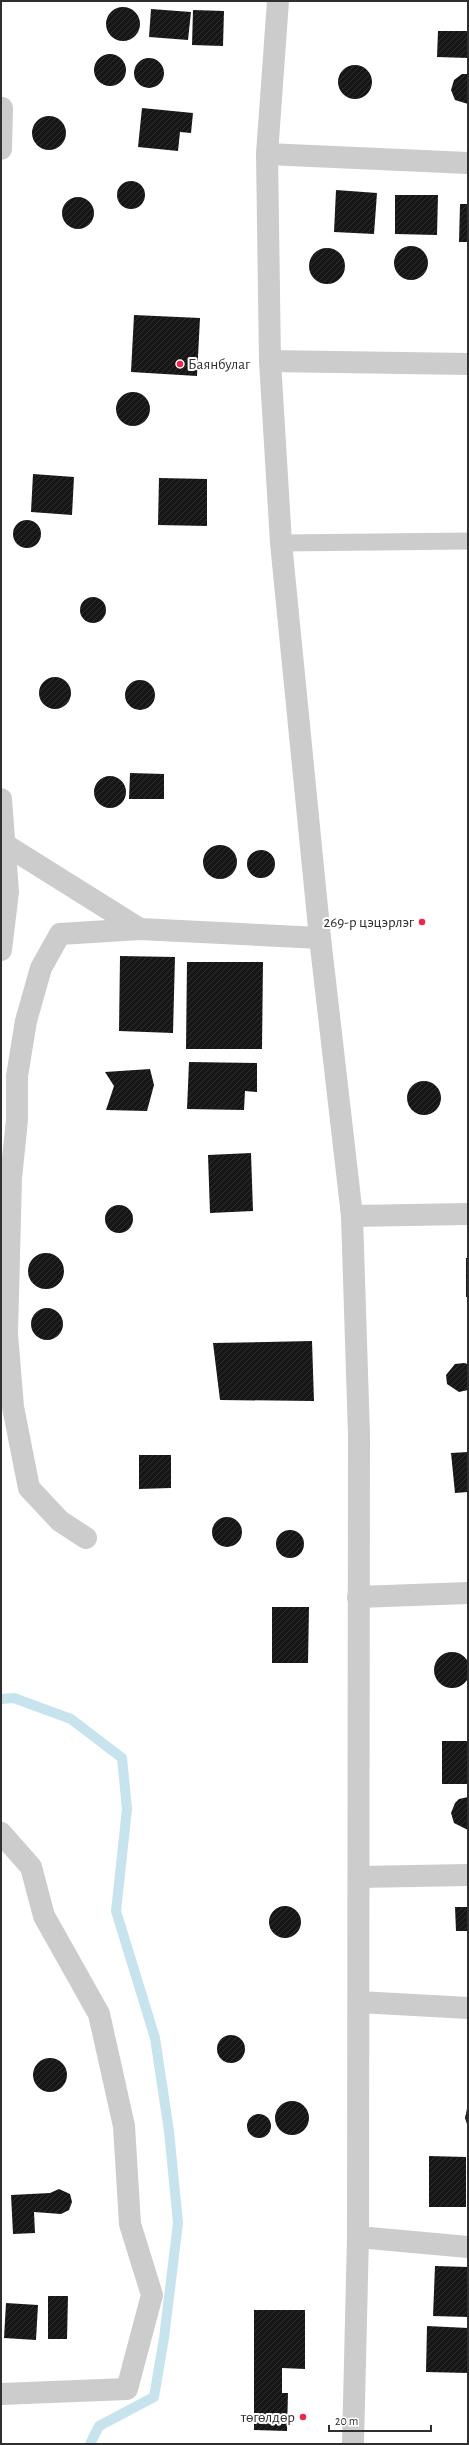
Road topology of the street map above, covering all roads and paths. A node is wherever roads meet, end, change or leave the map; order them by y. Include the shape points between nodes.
1 (278, 1) edge
2 (2, 108) edge
3 (1, 149) edge
4 (267, 154) junction
5 (468, 163) edge
6 (270, 361) junction
7 (468, 364) edge
8 (468, 541) edge
9 (281, 543) junction
10 (1, 799) edge
11 (3, 843) edge
12 (140, 929) junction
13 (320, 938) junction
14 (1, 950) edge
15 (468, 1214) edge
16 (352, 1216) junction
17 (86, 1538) dead end
18 (468, 1593) edge
19 (358, 1597) junction
20 (1, 1833) edge
21 (468, 1875) edge
22 (360, 1877) junction
23 (359, 2002) junction
24 (468, 2008) edge
25 (358, 2237) junction
26 (468, 2247) edge
27 (1, 2394) edge
28 (353, 2444) edge

1 - 4 street
2 - 3 street
4 - 5 street
4 - 6 street
6 - 7 street
6 - 9 street
8 - 9 lane
9 - 13 street
10 - 11 street
11 - 12 street
11 - 14 street via 8,892
12 - 13 street
12 - 17 street via 60,934 41,968 26,1021 17,1076 18,1120 11,1178 7,1334 13,1407 29,1488 60,1521
13 - 16 street
15 - 16 street
16 - 19 street via 359,1436
18 - 19 street
19 - 22 street
20 - 27 street via 31,1867 44,1916 99,2014 124,2126 130,2224 152,2295 127,2389
21 - 22 street
22 - 23 street
23 - 24 street
23 - 25 street
25 - 26 street
25 - 28 street

